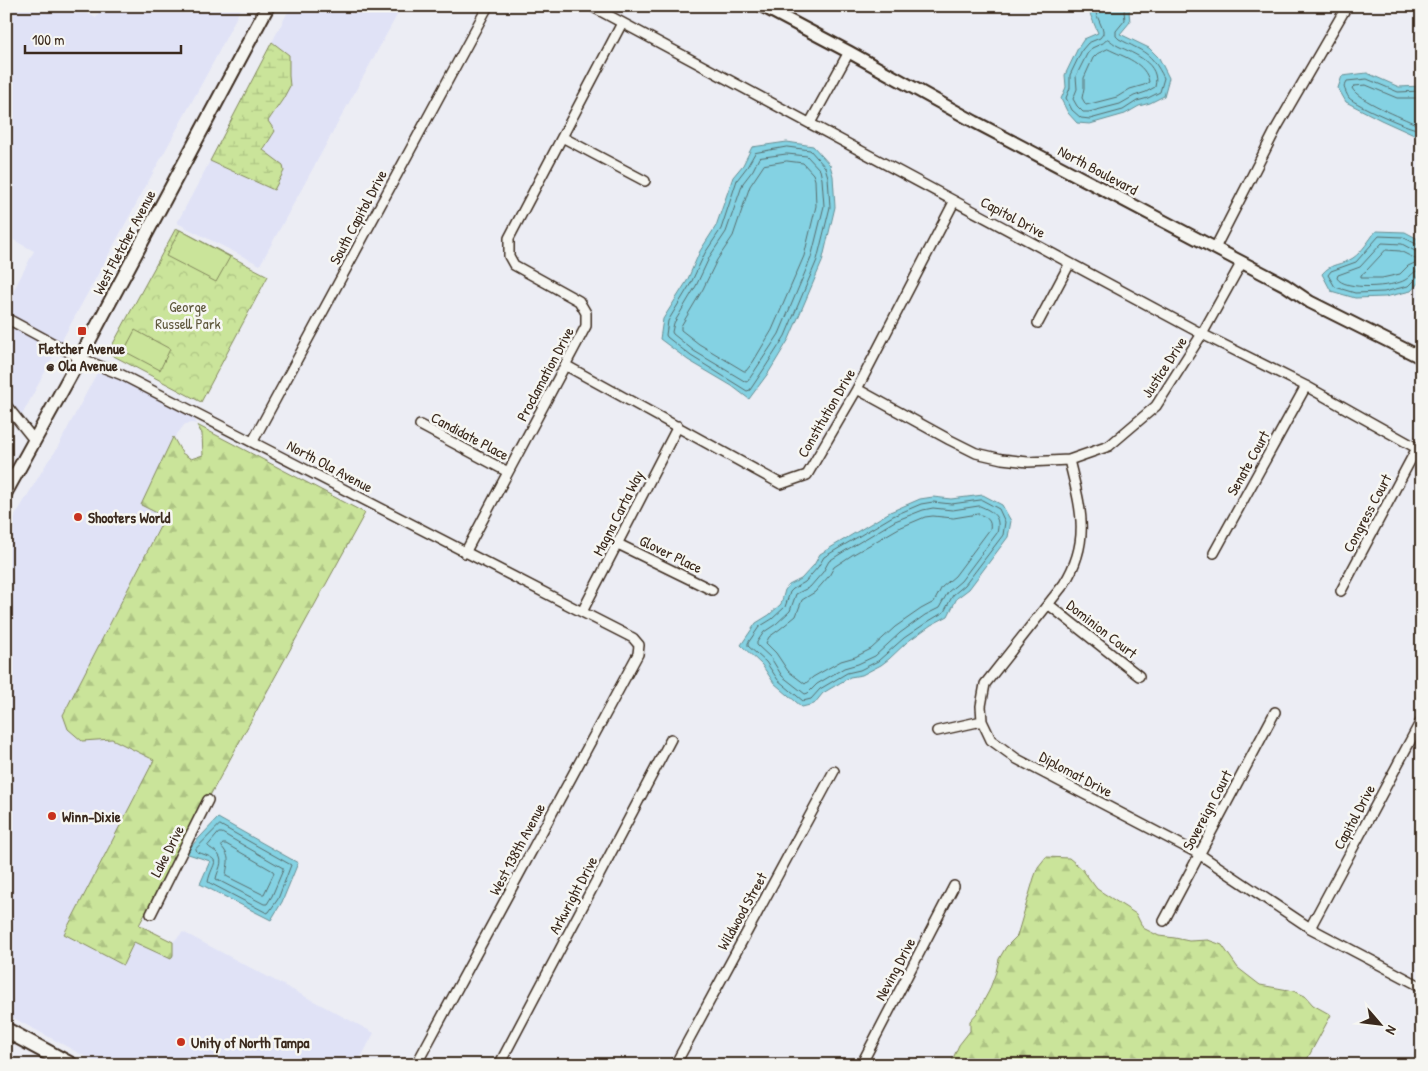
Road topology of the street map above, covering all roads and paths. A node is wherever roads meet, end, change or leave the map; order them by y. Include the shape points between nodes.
1 (268, 6) edge
2 (488, 6) edge
3 (591, 6) edge
4 (762, 6) edge
5 (1347, 6) edge
6 (622, 23) junction
7 (849, 52) junction
8 (810, 123) junction
9 (562, 137) junction
10 (645, 181) dead end
11 (954, 202) junction
12 (1215, 248) junction
13 (1242, 262) junction
14 (1070, 263) junction
15 (6, 318) edge
16 (1038, 323) dead end
17 (1202, 334) junction
18 (80, 358) junction
19 (1422, 358) edge
20 (565, 365) junction
21 (1306, 386) junction
22 (857, 389) junction
23 (6, 405) edge
24 (420, 425) dead end
25 (678, 426) junction
26 (34, 440) junction
27 (253, 442) junction
28 (1420, 449) edge
29 (1069, 460) junction
30 (508, 472) junction
31 (6, 492) edge
32 (618, 544) junction
33 (465, 552) junction
34 (1214, 553) dead end
35 (712, 590) dead end
36 (1341, 591) dead end
37 (1048, 604) junction
38 (582, 612) junction
39 (638, 645) joint
40 (1139, 676) dead end
41 (1275, 712) dead end
42 (1422, 720) edge
43 (982, 721) junction
44 (937, 731) dead end
45 (671, 739) dead end
46 (834, 771) dead end
47 (208, 800) dead end
48 (1199, 854) junction
49 (954, 886) dead end
50 (151, 914) dead end
51 (1164, 921) dead end
52 (1310, 928) junction
53 (1422, 987) edge
54 (6, 1030) edge
55 (71, 1065) edge
56 (416, 1065) edge
57 (499, 1065) edge
58 (674, 1065) edge
59 (861, 1065) edge

1 - 18 main road, West Fletcher Avenue
2 - 27 street, South Capitol Drive
3 - 6 street, Capitol Drive
4 - 7 street, North Boulevard
5 - 12 street via 1277,127
6 - 8 street, Capitol Drive
6 - 9 street, Proclamation Drive
7 - 8 street
7 - 12 street, North Boulevard
8 - 11 street, Capitol Drive
9 - 10 street
9 - 20 street, Proclamation Drive via 509,238 509,256 514,266 579,301 586,313 586,326
11 - 14 street, Capitol Drive
11 - 22 street, Constitution Drive
12 - 13 street, North Boulevard
13 - 17 street, Justice Drive
13 - 19 street, North Boulevard via 1310,302
14 - 16 street
14 - 17 street, Capitol Drive
15 - 18 street, North Ola Avenue
17 - 21 street, Capitol Drive
17 - 29 street, Justice Drive via 1156,406 1109,446
18 - 26 main road, West Fletcher Avenue
18 - 27 street, North Ola Avenue
20 - 25 street, Constitution Drive
20 - 30 street, Proclamation Drive
21 - 28 street, Capitol Drive
21 - 34 street, Senate Court
22 - 25 street, Constitution Drive via 807,475 781,484
22 - 29 street, Justice Drive via 976,453 1028,462
23 - 26 street
24 - 30 street, Candidate Place
25 - 32 street, Magna Carta Way
26 - 31 main road, West Fletcher Avenue
27 - 33 street, North Ola Avenue
28 - 36 street, Congress Court
29 - 37 street via 1080,508 1081,543 1070,575
30 - 33 street, Proclamation Drive
32 - 35 street, Glover Place
32 - 38 street, Magna Carta Way
33 - 38 street, North Ola Avenue
37 - 40 street, Dominion Court
37 - 43 street via 985,684
38 - 39 street, North Ola Avenue via 633,638
39 - 56 street, West 138th Avenue via 638,654
41 - 48 street, Sovereign Court
42 - 52 street, Capitol Drive
43 - 44 street
43 - 48 street, Diplomat Drive via 991,740 1017,759
45 - 57 street, Arkwright Drive
46 - 58 street, Wildwood Street
47 - 50 street, Lake Drive
48 - 51 street, Sovereign Court
48 - 52 street, Diplomat Drive
49 - 59 street, Neving Drive
52 - 53 street, Diplomat Drive
54 - 55 main road

